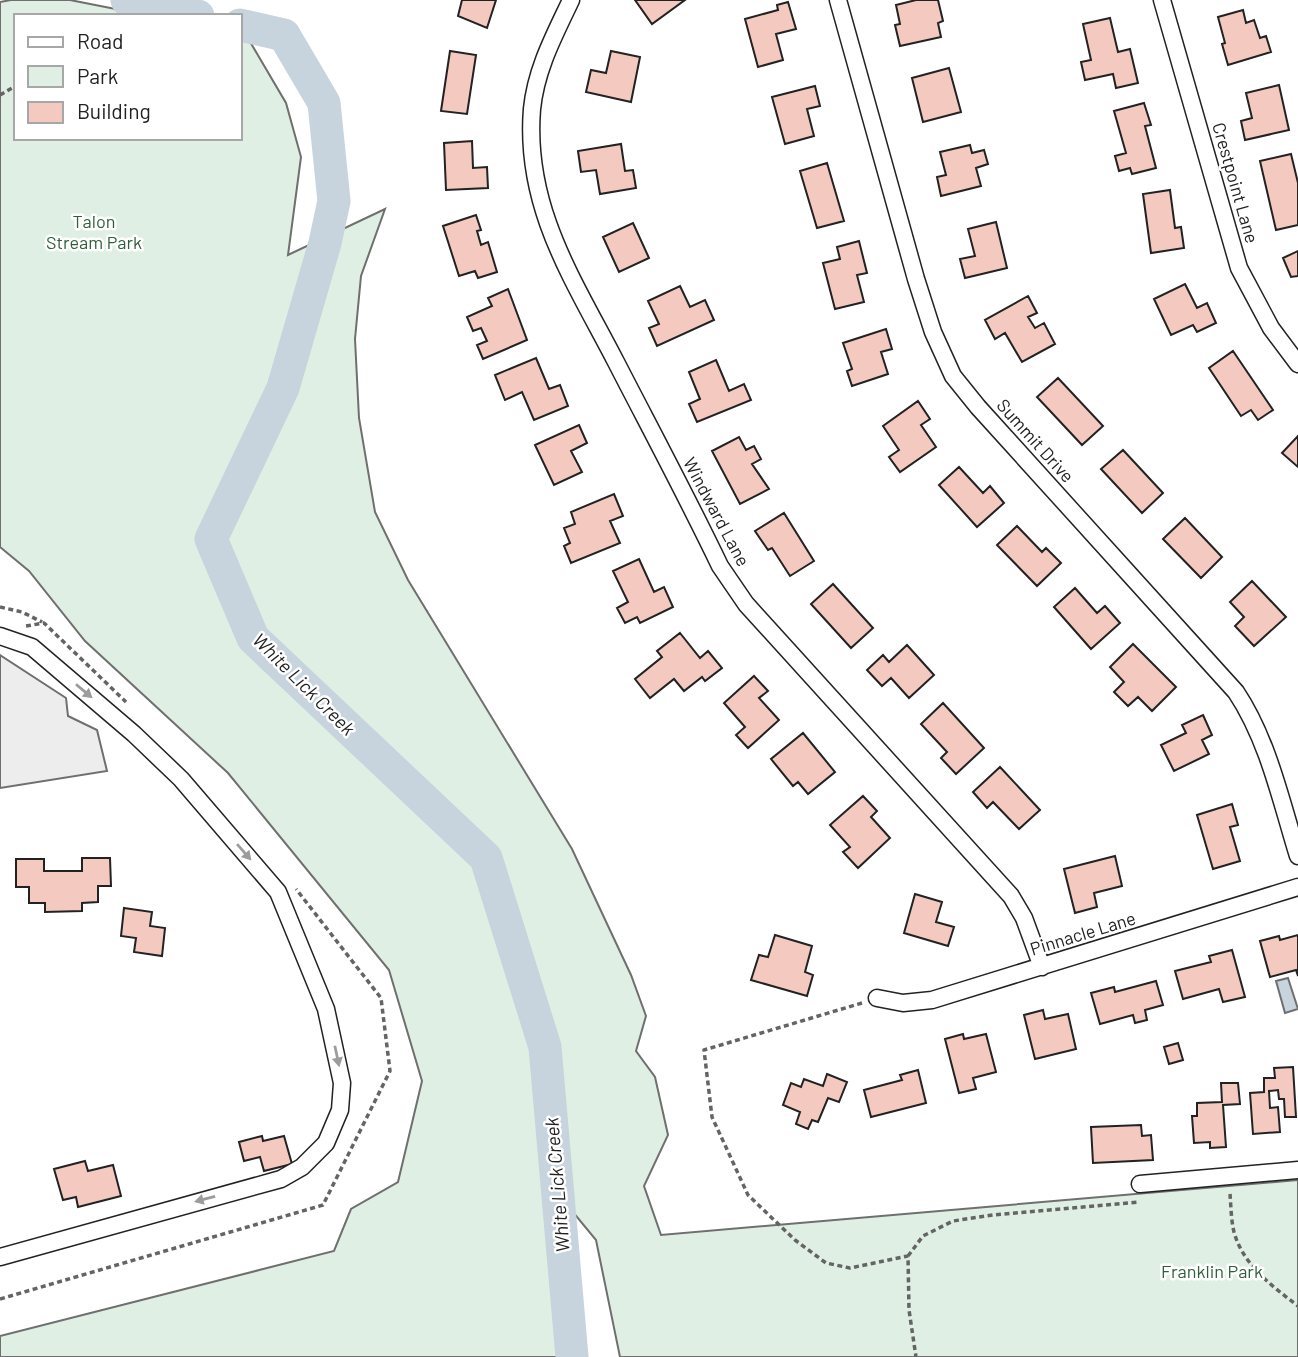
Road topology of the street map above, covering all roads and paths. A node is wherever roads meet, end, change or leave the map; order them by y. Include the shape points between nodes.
1 (571, 0) edge
2 (838, 0) edge
3 (1162, 0) edge
4 (12, 88) dead end
5 (0, 95) edge
6 (1298, 364) edge
7 (0, 607) edge
8 (44, 623) junction
9 (24, 627) dead end
10 (0, 636) edge
11 (133, 711) dead end
12 (1298, 856) edge
13 (293, 886) dead end
14 (1298, 887) edge
15 (1042, 967) junction
16 (877, 999) joint
17 (1298, 1170) edge
18 (1140, 1184) dead end
19 (1230, 1194) dead end
20 (1146, 1201) dead end
21 (908, 1256) junction
22 (0, 1257) edge
23 (0, 1299) edge
24 (1298, 1306) edge
25 (916, 1357) edge

1 - 15 street, Windward Lane via 543,57 532,110 534,176 552,238 720,566 746,604 1010,896 1024,918
2 - 12 street, Summit Drive via 916,279 953,376 1236,692 1257,730
3 - 6 street, Crestpoint Lane via 1239,268 1271,328
4 - 5 path
7 - 8 path
8 - 9 path
8 - 11 path
10 -> 22 street via 32,647 134,734 181,779 278,892 326,1009 342,1083 340,1110 326,1143 302,1167 281,1179
13 - 23 path via 382,998 390,1071 323,1205
14 - 15 street, Pinnacle Lane
15 - 16 street, Pinnacle Lane via 932,1000 904,1003
16 - 21 path via 704,1050 712,1117 748,1195 826,1263 850,1268
17 - 18 street
19 - 24 path via 1234,1232 1245,1256
20 - 21 path via 953,1222 923,1236
21 - 25 path

